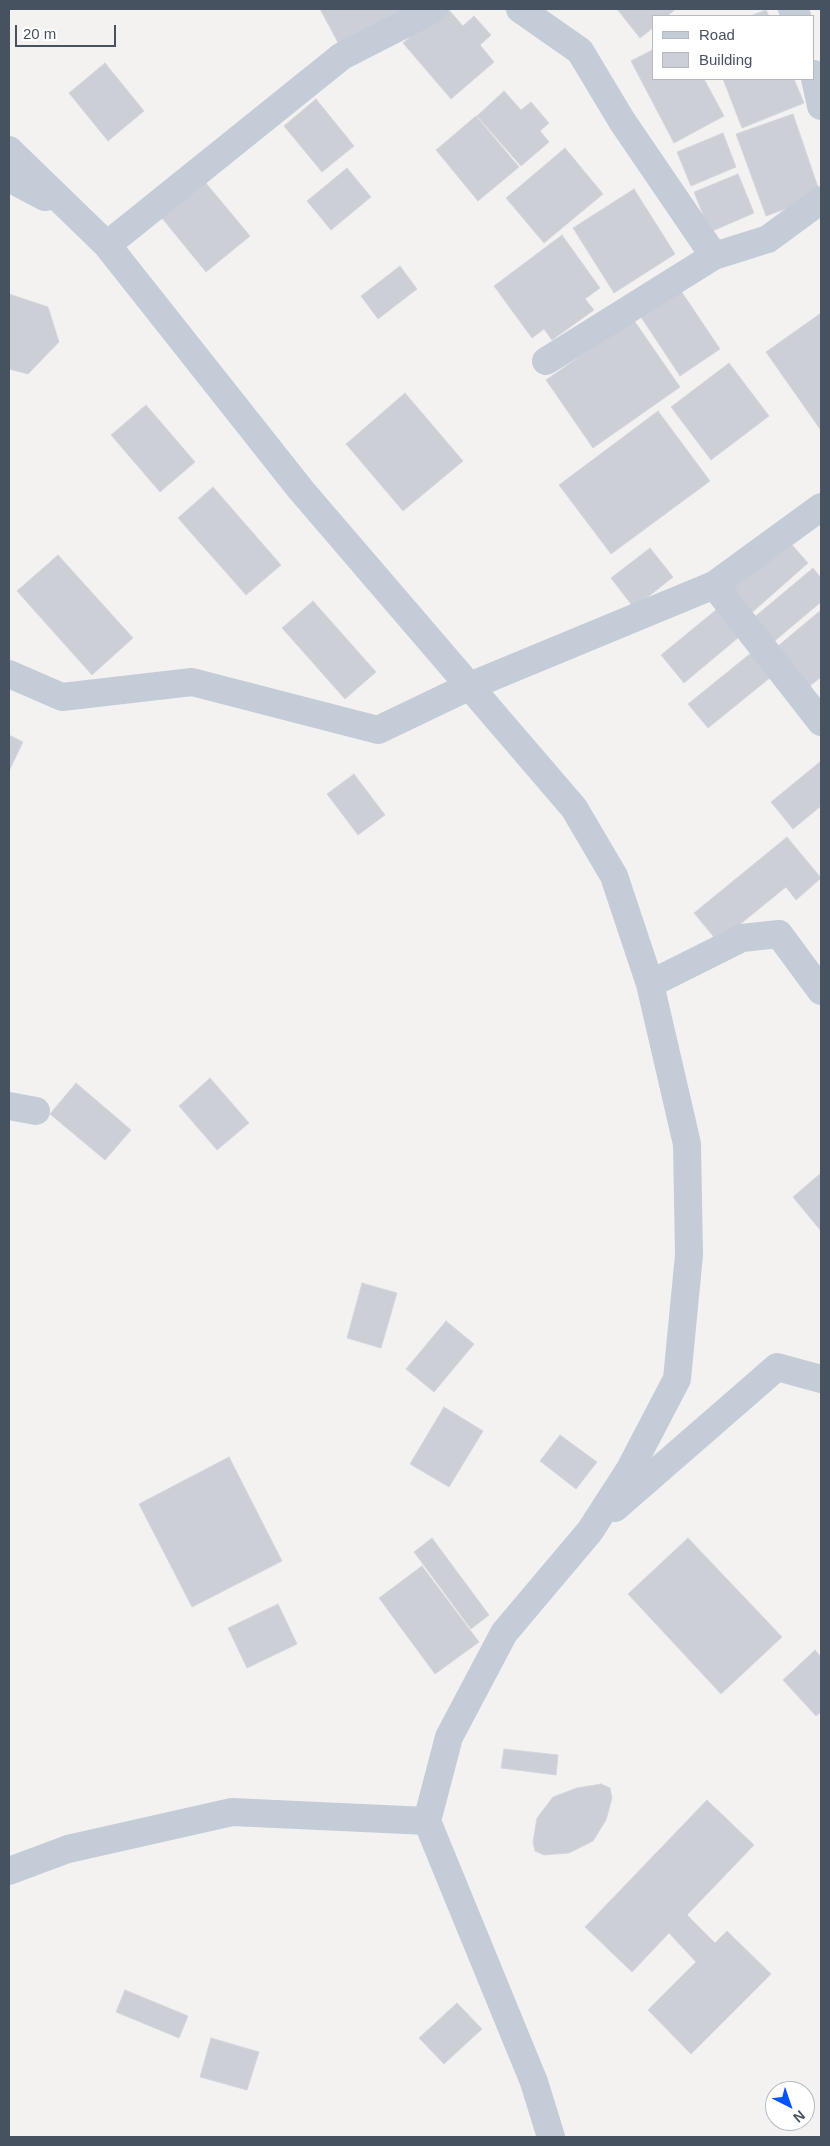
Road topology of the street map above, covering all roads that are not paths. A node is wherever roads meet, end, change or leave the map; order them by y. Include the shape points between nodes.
1 (434, 9) edge
2 (520, 9) edge
3 (815, 79) edge
4 (821, 106) edge
5 (9, 150) edge
6 (9, 178) edge
7 (821, 200) edge
8 (71, 210) junction
9 (107, 245) junction
10 (714, 256) junction
11 (546, 361) dead end
12 (821, 507) edge
13 (714, 585) junction
14 (9, 674) edge
15 (470, 686) junction
16 (821, 722) edge
17 (650, 984) junction
18 (821, 991) edge
19 (9, 1106) edge
20 (36, 1111) dead end
21 (821, 1379) edge
22 (590, 1531) junction
23 (427, 1822) junction
24 (9, 1870) edge
25 (551, 2137) edge

1 - 9 street via 342,56
2 - 10 street via 580,51 622,121
3 - 4 street
5 - 8 street
6 - 8 street
7 - 10 street via 768,239
8 - 9 street
9 - 15 street via 301,490
10 - 11 street
12 - 13 street
13 - 15 street
13 - 16 street
14 - 15 street via 62,697 192,682 378,730
15 - 17 street via 574,808 614,876
17 - 18 street via 742,938 779,934
17 - 22 street via 687,1144 689,1255 677,1379 630,1469
19 - 20 street
21 - 22 street via 777,1366
22 - 23 street via 504,1633 449,1737
23 - 24 street via 232,1812 68,1849
23 - 25 street via 534,2082

